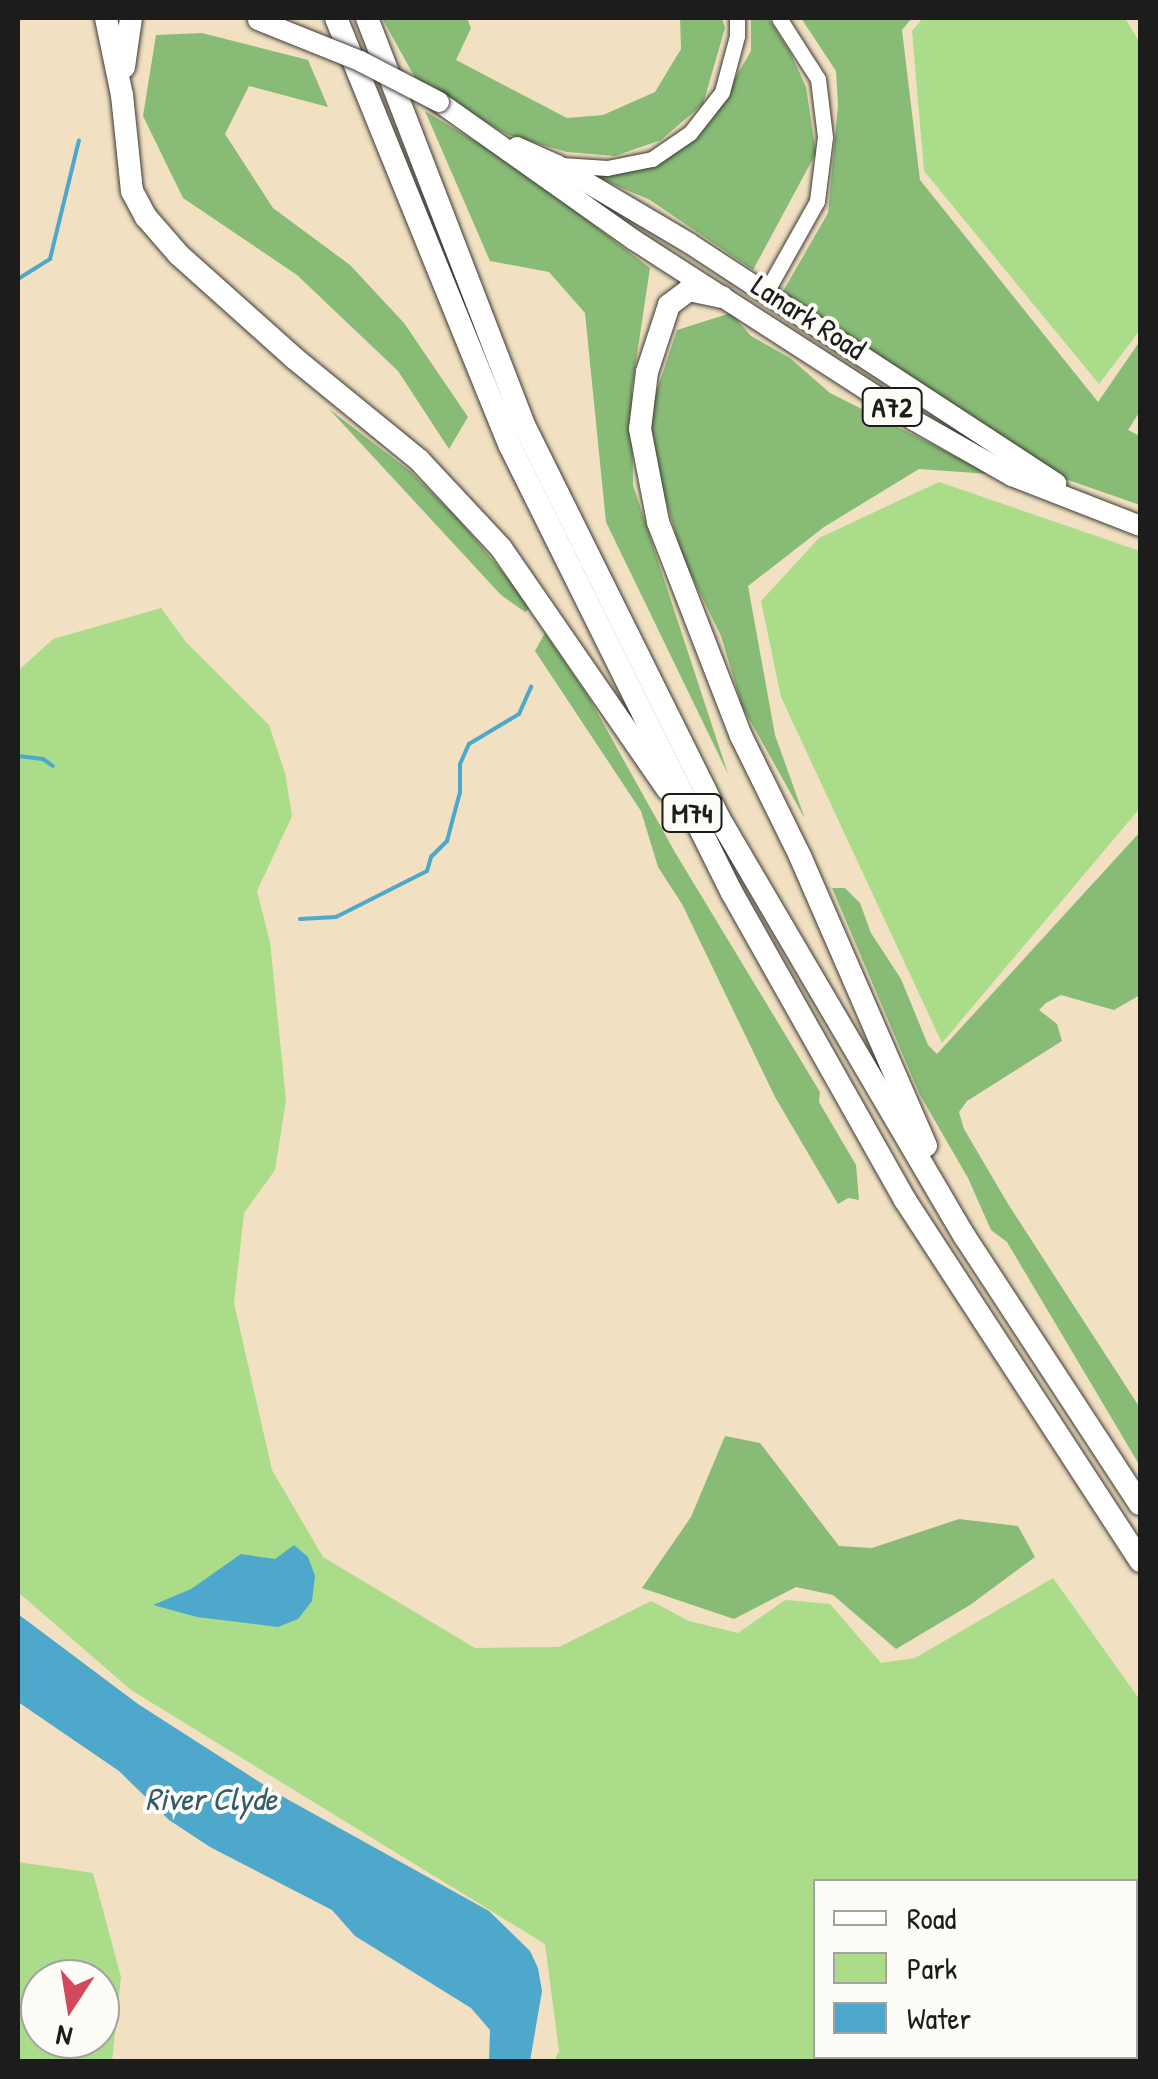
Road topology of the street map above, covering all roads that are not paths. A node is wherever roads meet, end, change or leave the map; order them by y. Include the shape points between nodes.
1 (106, 18) edge
2 (131, 18) edge
3 (336, 18) edge
4 (368, 18) edge
5 (737, 18) edge
6 (779, 18) edge
7 (252, 19) edge
8 (122, 95) junction
9 (488, 134) junction
10 (557, 164) junction
11 (579, 178) junction
12 (682, 271) junction
13 (766, 292) junction
14 (730, 302) junction
15 (670, 304) junction
16 (1117, 518) junction
17 (1140, 526) edge
18 (721, 872) junction
19 (965, 1238) junction
20 (1140, 1504) edge
21 (1140, 1561) edge

1 - 8 highway, M74
2 - 8 highway, M74
3 - 18 highway, M74 via 510,446
4 - 19 highway, M74 via 533,443 719,818
5 - 10 street via 722,92 690,133 652,159 607,168
6 - 13 street via 818,79 825,138 817,201
7 - 9 main road, Lanark Road / A72, bridge via 360,61
8 - 18 highway, M74 via 132,191 146,217 294,358 419,460 501,548
9 - 10 main road, Lanark Road / A72
9 - 12 main road, Lanark Road / A72
10 - 11 main road, Lanark Road / A72
11 - 12 main road, A72 via 681,250
11 - 13 main road, Lanark Road / A72
12 - 14 main road, Lanark Road / A72
12 - 15 highway, M74
13 - 14 main road
13 - 16 main road, Lanark Road / A72 via 1025,465
14 - 15 highway via 689,290
14 - 16 main road, Lanark Road / A72 via 915,422 1012,476
15 - 19 highway, M74 via 647,372 640,429 658,522 742,736
16 - 17 main road, Lanark Road / A72
18 - 21 highway, M74 via 905,1200
19 - 20 highway, M74

